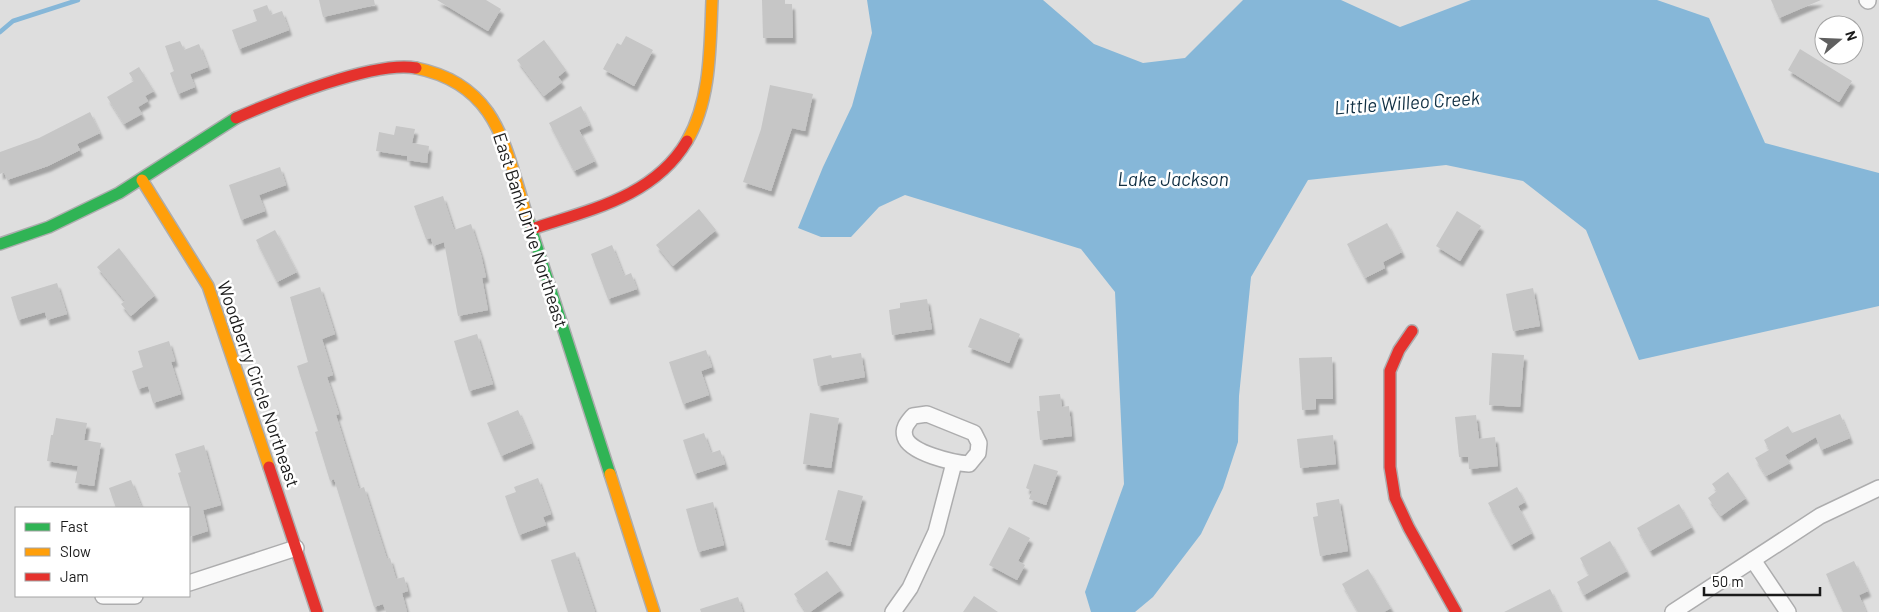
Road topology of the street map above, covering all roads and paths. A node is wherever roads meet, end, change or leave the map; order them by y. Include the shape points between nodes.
1 (712, 0) edge
2 (142, 180) junction
3 (532, 228) junction
4 (0, 244) edge
5 (1412, 331) dead end
6 (954, 463) junction
7 (1879, 488) edge
8 (296, 548) junction
9 (1753, 560) junction
10 (190, 583) edge
11 (317, 612) edge
12 (654, 612) edge
13 (893, 612) edge
14 (1456, 612) edge
15 (1674, 612) edge
16 (1788, 612) edge

1 - 3 street via 704,102 696,127 681,153 656,178 638,190 612,202
2 - 3 street, East Bank Drive Northeast via 237,118 288,97 373,70 410,67 435,72 460,83 482,102 499,129
2 - 4 street, East Bank Drive Northeast via 86,210
2 - 8 street, Woodberry Circle Northeast via 208,286
3 - 12 street, East Bank Drive Northeast
5 - 14 street via 1390,371 1390,467 1395,498
6 - 6 street via 969,464 975,459 979,443 974,433 927,414 913,416 904,426 904,437 912,447
6 - 13 street via 936,532 910,588
7 - 9 street via 1820,516
8 - 10 street
8 - 11 street, Woodberry Circle Northeast
9 - 15 street
9 - 16 street

